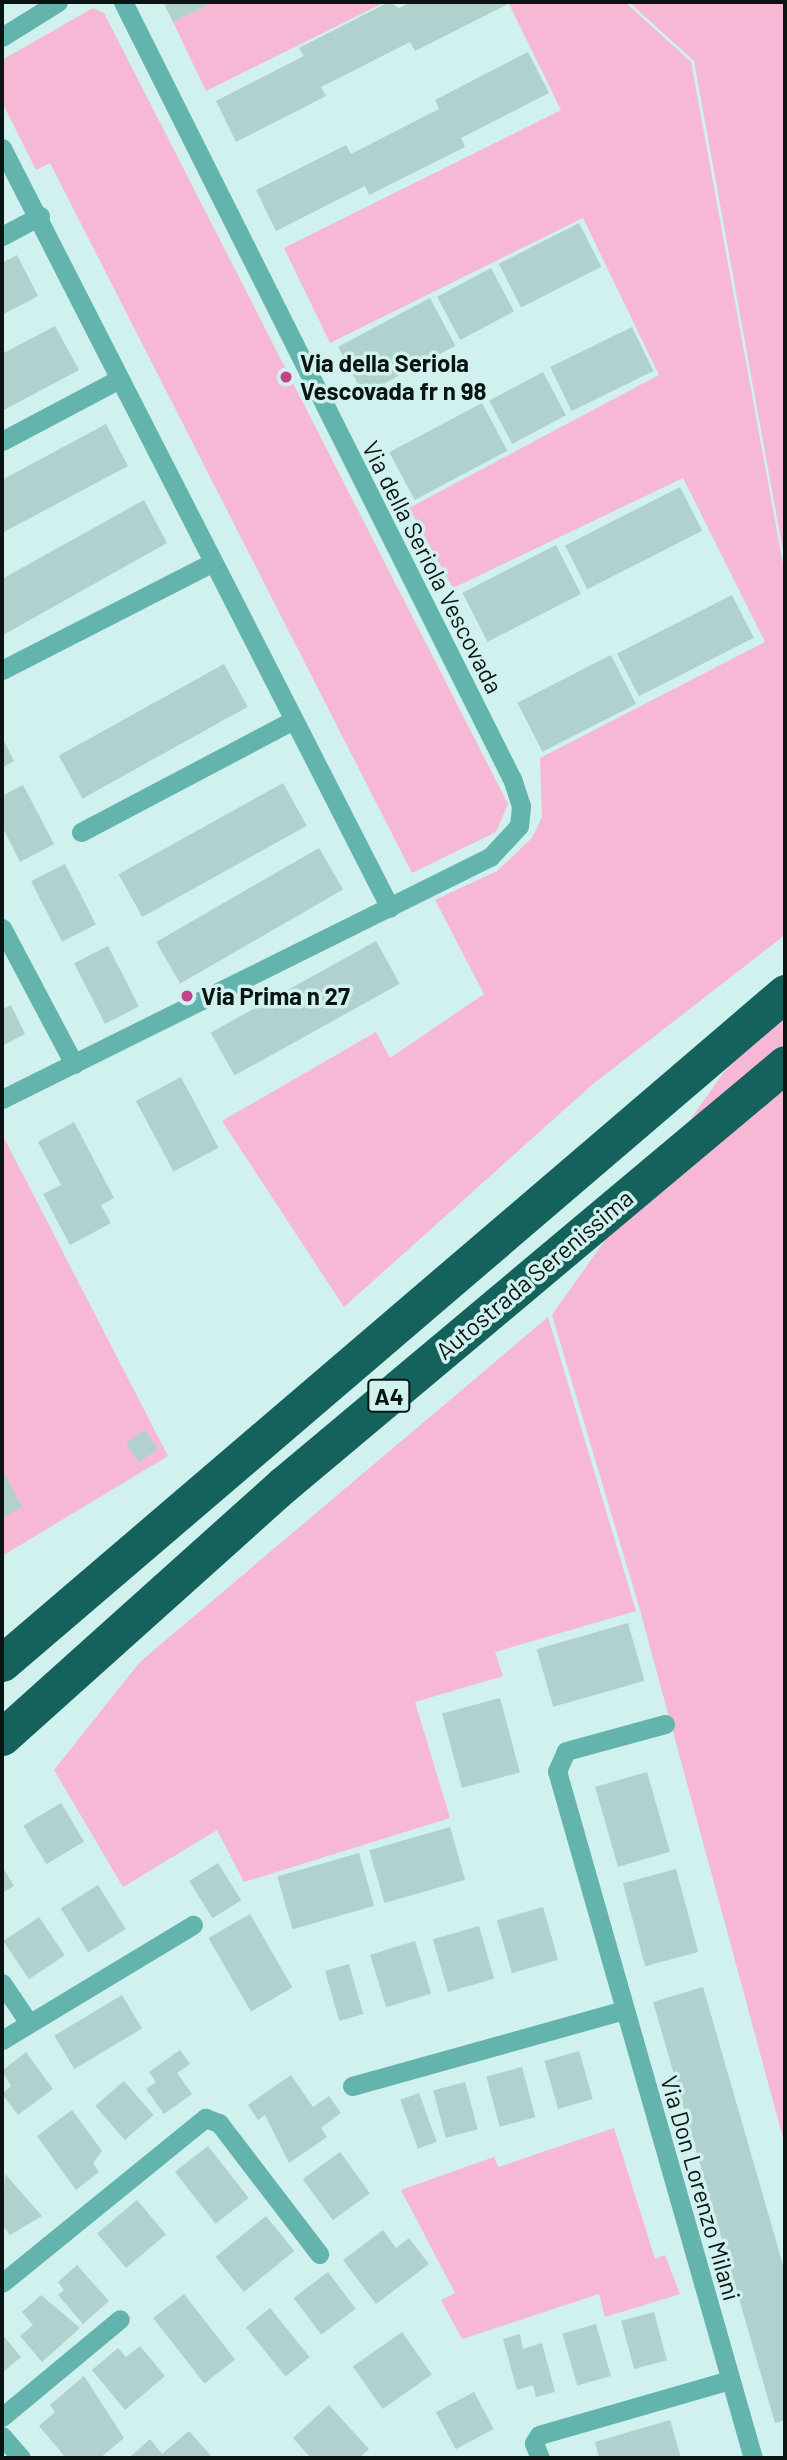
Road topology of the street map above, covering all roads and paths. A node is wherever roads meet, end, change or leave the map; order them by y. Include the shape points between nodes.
1 (58, 2) edge
2 (123, 2) edge
3 (2, 37) edge
4 (2, 148) edge
5 (40, 216) junction
6 (2, 236) edge
7 (119, 379) junction
8 (2, 441) edge
9 (211, 564) junction
10 (2, 670) edge
11 (290, 722) junction
12 (81, 832) dead end
13 (390, 908) junction
14 (2, 928) edge
15 (785, 993) edge
16 (74, 1064) junction
17 (785, 1064) edge
18 (2, 1099) edge
19 (2, 1663) edge
20 (665, 1724) dead end
21 (2, 1737) edge
22 (193, 1925) dead end
23 (2, 1983) edge
24 (625, 2010) junction
25 (29, 2023) junction
26 (2, 2040) edge
27 (352, 2086) dead end
28 (319, 2254) dead end
29 (2, 2283) edge
30 (120, 2319) dead end
31 (730, 2380) junction
32 (2, 2417) edge
33 (2, 2437) edge
34 (21, 2458) edge
35 (540, 2458) edge
36 (753, 2458) edge

1 - 3 street
2 - 13 street, Via della Seriola Vescovada via 512,779 521,806 519,826 507,844
4 - 5 street
5 - 6 street
5 - 7 street
7 - 8 street
7 - 9 street
9 - 10 street
9 - 11 street
11 - 12 street
11 - 13 street
13 - 16 street, Via della Seriola Vescovada
14 - 16 street
15 - 19 highway, A4
16 - 18 street, Via della Seriola Vescovada
17 - 21 highway, Autostrada Serenissima / A4 via 283,1485
20 - 24 street, Via Don Lorenzo Milani via 566,1751 557,1765
22 - 25 street
23 - 25 street
24 - 27 street
24 - 31 street, Via Don Lorenzo Milani
25 - 26 street
28 - 29 street via 219,2123 205,2118
30 - 32 street
31 - 35 street via 539,2435 534,2444
31 - 36 street, Via Don Lorenzo Milani
33 - 34 street

